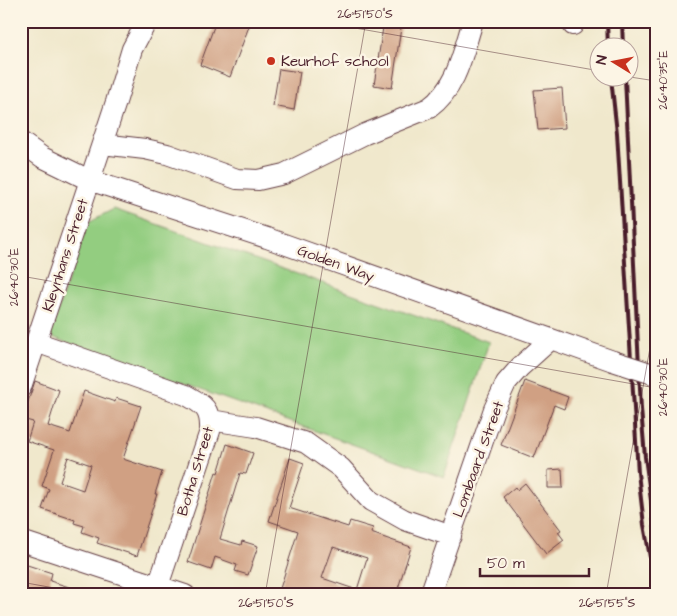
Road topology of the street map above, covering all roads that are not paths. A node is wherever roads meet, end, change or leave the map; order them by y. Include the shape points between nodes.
1 (132, 21) edge
2 (147, 21) edge
3 (473, 21) edge
4 (132, 49) junction
5 (21, 142) edge
6 (102, 144) junction
7 (90, 180) junction
8 (552, 339) junction
9 (36, 342) junction
10 (656, 375) edge
11 (21, 387) edge
12 (210, 420) junction
13 (451, 536) junction
14 (21, 541) edge
15 (157, 590) edge
16 (185, 595) edge
17 (430, 595) edge

1 - 4 street
2 - 4 street
3 - 6 street via 454,78 439,101 284,174 258,180 237,179 167,154
4 - 6 street, Kleynhans Street
5 - 7 street, Golden Way via 42,157
6 - 7 street, Kleynhans Street
7 - 8 street, Golden Way via 267,238
7 - 9 street, Kleynhans Street
8 - 10 street, Golden Way, bridge
8 - 13 street, Lombaard Street via 506,383
9 - 11 street, Kleynhans Street
9 - 12 street, Botha Street via 186,395 207,410
12 - 13 street via 256,427 306,443 340,468 370,501 405,520
12 - 15 street, Botha Street via 210,432
13 - 17 street, Lombaard Street
14 - 15 street
15 - 16 street

